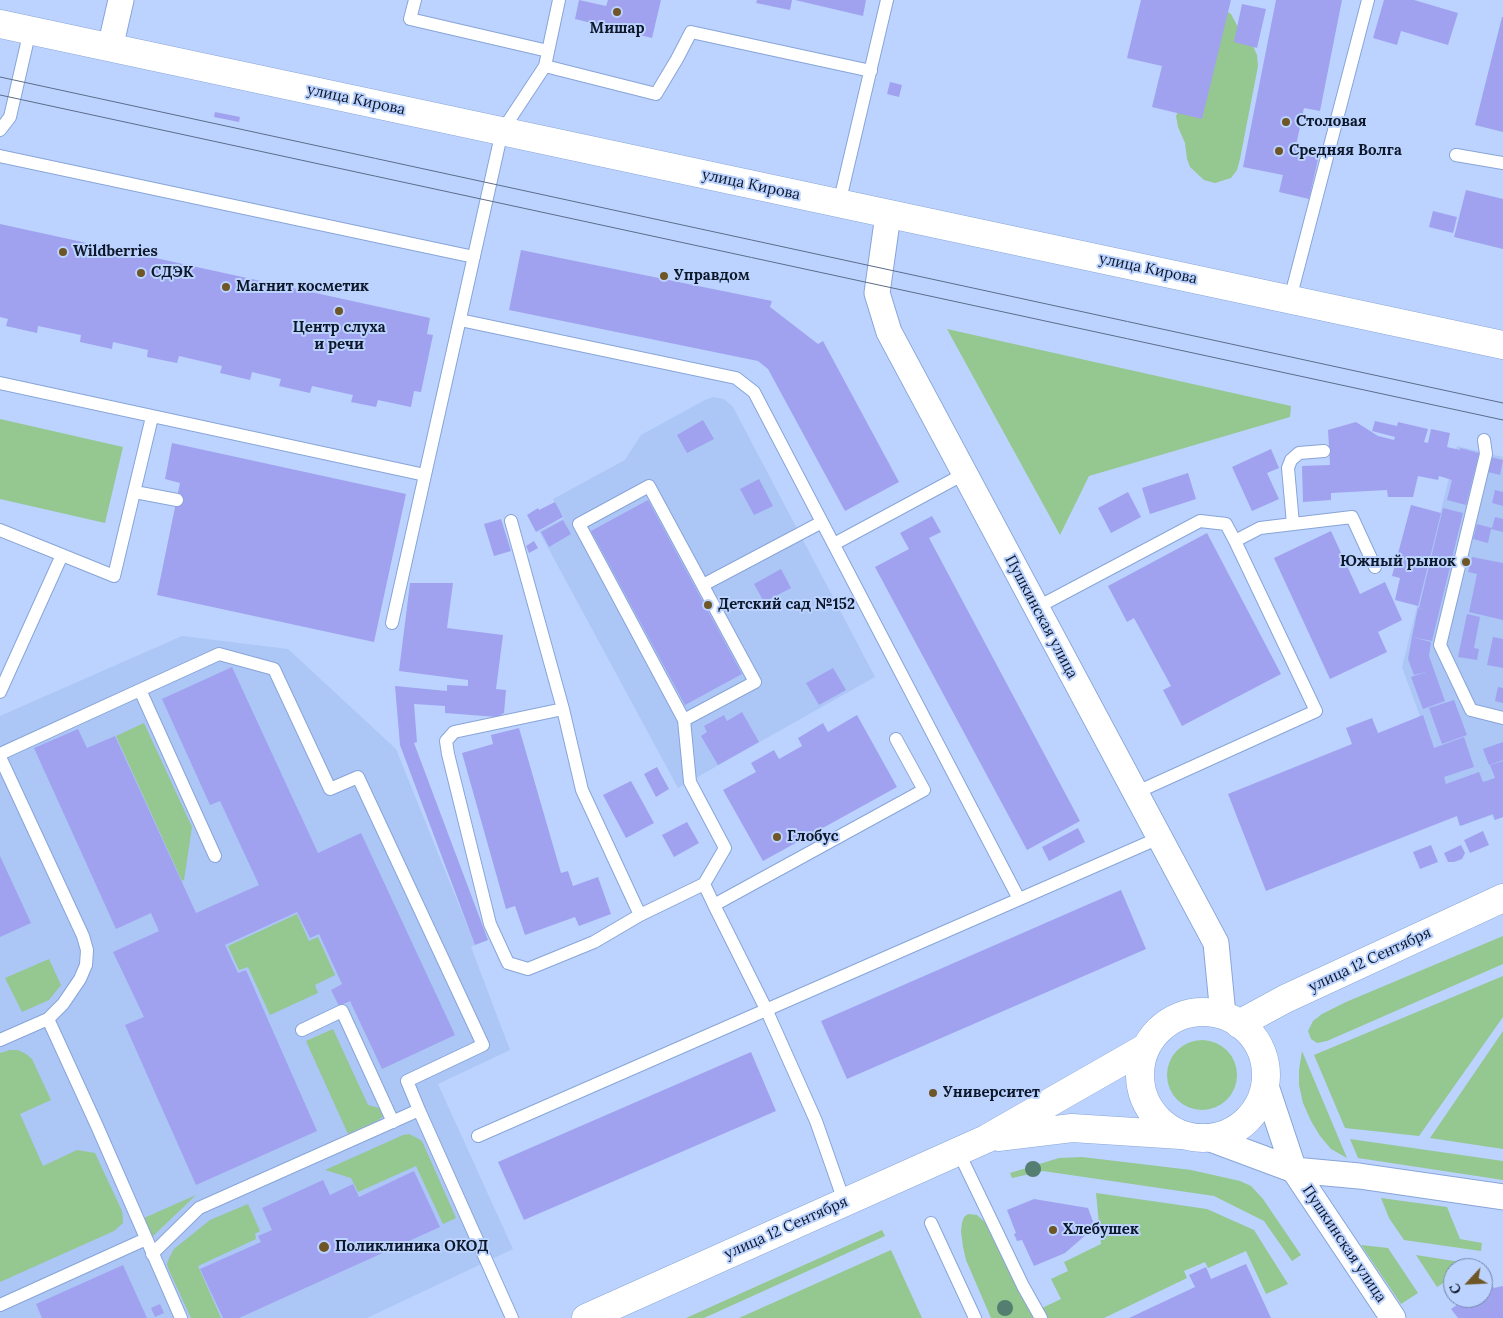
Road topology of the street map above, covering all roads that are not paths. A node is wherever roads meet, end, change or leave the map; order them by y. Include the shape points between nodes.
1 (121, 0) edge
2 (415, 0) edge
3 (559, 0) edge
4 (887, 0) edge
5 (1368, 0) edge
6 (0, 24) edge
7 (30, 30) junction
8 (110, 48) junction
9 (548, 51) junction
10 (545, 66) junction
11 (871, 71) junction
12 (0, 130) edge
13 (502, 131) junction
14 (1456, 155) dead end
15 (0, 156) edge
16 (1503, 163) edge
17 (839, 204) junction
18 (888, 215) junction
19 (474, 257) junction
20 (1290, 299) junction
21 (460, 320) junction
22 (1503, 346) edge
23 (0, 383) edge
24 (152, 417) junction
25 (1484, 440) dead end
26 (1324, 451) dead end
27 (964, 474) junction
28 (425, 475) junction
29 (135, 492) junction
30 (177, 500) dead end
31 (511, 521) dead end
32 (822, 522) junction
33 (1293, 524) junction
34 (0, 530) edge
35 (1235, 541) junction
36 (834, 544) junction
37 (62, 555) junction
38 (1375, 567) dead end
39 (702, 585) junction
40 (1036, 608) junction
41 (392, 623) dead end
42 (140, 690) junction
43 (0, 692) edge
44 (563, 709) junction
45 (1503, 718) edge
46 (684, 720) junction
47 (896, 738) dead end
48 (0, 756) edge
49 (1135, 793) junction
50 (1159, 838) junction
51 (215, 856) dead end
52 (704, 884) junction
53 (1503, 898) edge
54 (1019, 899) junction
55 (714, 905) junction
56 (640, 914) junction
57 (766, 1009) junction
58 (1231, 1019) junction
59 (48, 1020) junction
60 (302, 1030) dead end
61 (0, 1040) edge
62 (1145, 1048) junction
63 (1265, 1083) junction
64 (419, 1110) junction
65 (393, 1122) junction
66 (478, 1136) dead end
67 (1195, 1136) junction
68 (986, 1139) junction
69 (958, 1151) junction
70 (1294, 1170) junction
71 (1503, 1197) edge
72 (844, 1202) junction
73 (931, 1223) dead end
74 (146, 1239) junction
75 (152, 1254) junction
76 (0, 1305) edge
77 (181, 1318) edge
78 (512, 1318) edge
79 (586, 1318) edge
80 (975, 1318) edge
81 (1041, 1318) edge
82 (1393, 1318) edge

1 - 8 street
2 - 9 lane via 410,19
3 - 9 lane
4 - 11 lane
5 - 20 lane
6 - 7 main road, улица Кирова
7 - 8 main road, улица Кирова
7 - 12 lane via 10,118
8 - 13 main road, улица Кирова
9 - 10 lane
10 - 11 lane via 656,94 691,32
10 - 13 lane
11 - 17 lane
13 - 17 main road, улица Кирова
13 - 19 lane
14 - 16 lane
15 - 19 lane
17 - 18 main road, улица Кирова
18 - 20 main road, улица Кирова
18 - 27 street, Пушкинская улица via 877,293 889,332
19 - 21 lane
20 - 22 main road, улица Кирова
21 - 28 lane
21 - 32 lane via 736,378 754,392
23 - 24 lane
24 - 28 lane
24 - 29 lane
25 - 45 lane via 1486,454 1440,645 1471,710
26 - 33 lane via 1299,453 1291,460 1288,468
27 - 36 lane
27 - 40 street, Пушкинская улица
28 - 41 lane
29 - 30 lane
29 - 37 lane via 114,576
31 - 44 lane
32 - 36 lane
32 - 39 lane
33 - 35 lane via 1260,528
33 - 38 lane via 1352,517
34 - 37 lane
35 - 40 lane via 1226,524 1200,522
35 - 49 lane via 1316,711
36 - 54 lane
37 - 43 lane
39 - 46 lane via 755,682
39 - 46 lane via 649,486 579,524
40 - 49 street, Пушкинская улица
42 - 48 lane
42 - 51 lane
42 - 64 lane via 220,654 274,669 330,789 358,777 483,1045 406,1080
44 - 56 lane via 582,790
44 - 56 lane via 454,732 446,741 490,924 508,962 528,970 594,942
46 - 52 lane via 690,782 724,848
47 - 55 lane via 924,790
48 - 59 lane via 87,950 80,979
49 - 50 street, Пушкинская улица
50 - 54 lane
50 - 58 street, Пушкинская улица via 1216,944
52 - 55 lane
52 - 56 lane
53 - 58 main road, улица 12 Сентября via 1285,999
54 - 57 lane
55 - 57 lane
57 - 66 lane
57 - 72 lane via 816,1121
58 - 62 main road via 1205,1011 1187,1013 1169,1020
58 - 63 main road via 1255,1040 1264,1061
59 - 61 lane
59 - 74 lane
60 - 65 lane via 342,1011
62 - 67 main road via 1139,1074 1144,1100 1160,1122
62 - 68 main road, улица 12 Сентября
63 - 67 main road via 1259,1104 1246,1121 1228,1133
63 - 70 street, Пушкинская улица
64 - 65 lane
64 - 78 lane
65 - 75 lane via 199,1208
67 - 68 main road, улица 12 Сентября via 1072,1128
67 - 70 street, Пушкинская улица
68 - 69 main road, улица 12 Сентября
69 - 72 main road, улица 12 Сентября
69 - 81 lane
70 - 71 street
70 - 82 street, Пушкинская улица
72 - 79 main road, улица 12 Сентября
73 - 80 lane
74 - 75 lane
74 - 76 lane
75 - 77 lane

